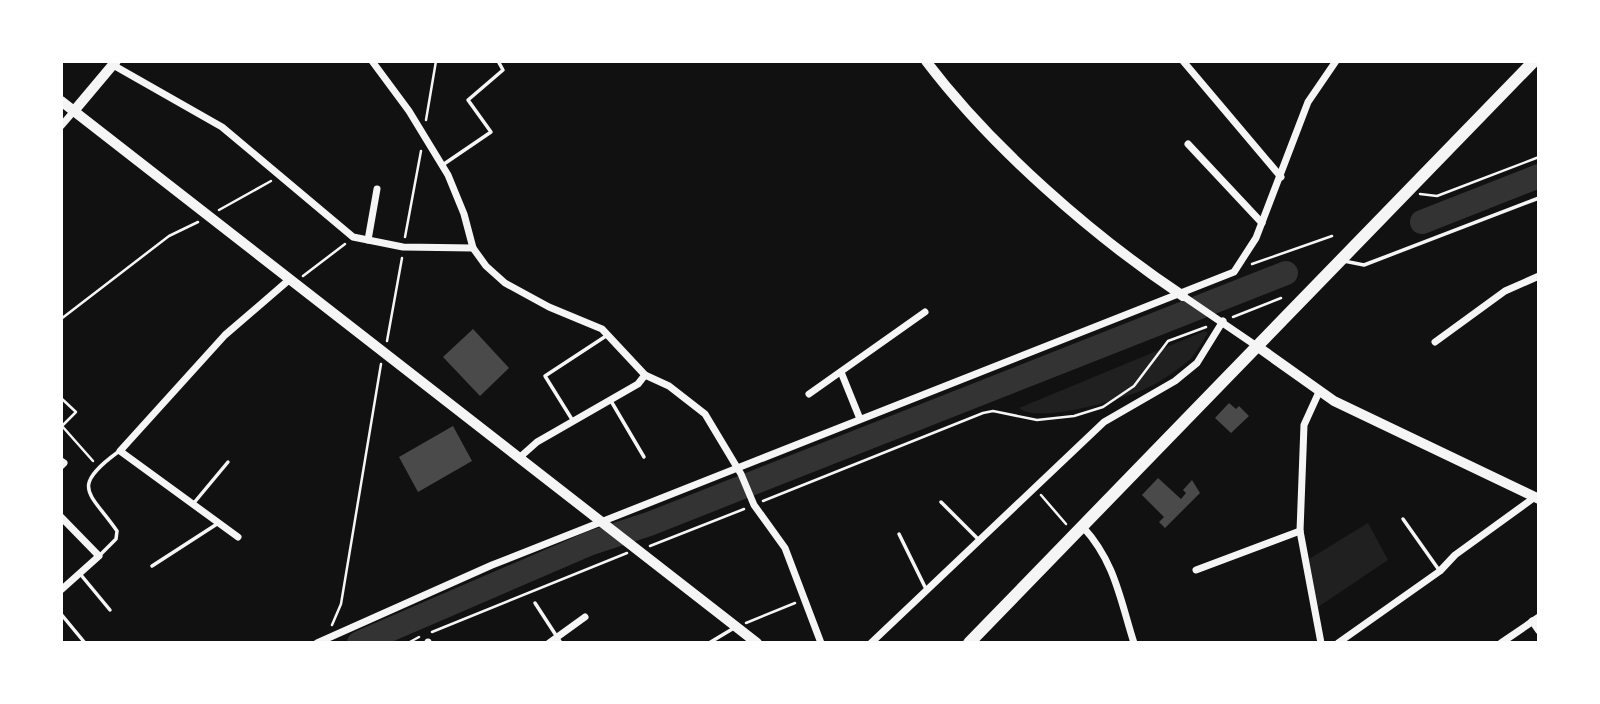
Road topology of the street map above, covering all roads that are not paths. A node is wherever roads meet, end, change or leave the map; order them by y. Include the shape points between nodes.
1 (372, 61) edge
2 (498, 61) edge
3 (926, 61) edge
4 (1183, 61) edge
5 (1336, 61) edge
6 (1534, 61) edge
7 (111, 63) edge
8 (61, 102) edge
9 (74, 111) junction
10 (61, 126) edge
11 (1188, 144) dead end
12 (442, 166) junction
13 (1281, 177) junction
14 (377, 189) dead end
15 (1539, 198) edge
16 (1262, 223) junction
17 (368, 240) junction
18 (473, 248) junction
19 (1342, 260) junction
20 (1539, 276) edge
21 (293, 282) junction
22 (1182, 295) junction
23 (925, 312) dead end
24 (1221, 320) junction
25 (608, 334) junction
26 (1435, 342) dead end
27 (1258, 346) junction
28 (841, 372) junction
29 (645, 374) junction
30 (1319, 393) junction
31 (809, 394) dead end
32 (611, 400) junction
33 (860, 419) junction
34 (574, 423) junction
35 (120, 451) junction
36 (644, 457) dead end
37 (519, 458) junction
38 (61, 460) edge
39 (228, 462) dead end
40 (61, 466) edge
41 (739, 471) junction
42 (1537, 498) edge
43 (941, 502) dead end
44 (193, 504) junction
45 (61, 517) edge
46 (1402, 519) dead end
47 (218, 523) junction
48 (603, 523) junction
49 (1079, 531) junction
50 (1300, 531) junction
51 (899, 534) dead end
52 (238, 537) dead end
53 (978, 539) junction
54 (99, 556) junction
55 (152, 566) dead end
56 (1196, 570) dead end
57 (1440, 571) junction
58 (80, 573) junction
59 (926, 589) junction
60 (61, 590) edge
61 (535, 603) dead end
62 (110, 610) dead end
63 (61, 614) edge
64 (585, 617) dead end
65 (1535, 619) edge
66 (735, 626) junction
67 (1539, 631) edge
68 (559, 640) edge
69 (85, 643) edge
70 (317, 643) edge
71 (549, 643) edge
72 (709, 643) edge
73 (757, 643) edge
74 (821, 643) edge
75 (871, 643) edge
76 (969, 643) edge
77 (1134, 643) edge
78 (1321, 643) edge
79 (1338, 643) edge
80 (1501, 643) edge

1 - 12 street
2 - 12 lane via 503,69 468,100 491,132
3 - 22 street via 958,103 1086,224
4 - 13 street
5 - 13 street via 1308,102
6 - 19 main road
7 - 9 street
7 - 17 street via 222,127 353,237
8 - 9 street
9 - 10 street
9 - 21 street
11 - 16 street
12 - 18 street via 464,214
13 - 16 street
14 - 17 street
15 - 19 lane via 1364,265
16 - 22 street via 1234,272
17 - 18 street via 404,247
18 - 25 street via 505,283
19 - 27 main road
20 - 26 street via 1505,291
21 - 35 street via 225,335
21 - 37 street
22 - 24 street
22 - 33 street
23 - 28 street
24 - 27 street
24 - 53 street via 1198,363 1104,422
25 - 29 street
25 - 34 lane via 545,376
27 - 30 street
27 - 49 main road
28 - 31 street
28 - 33 street
29 - 32 street via 638,384
29 - 41 street via 705,414
30 - 42 street
30 - 50 street via 1304,425
32 - 34 street
32 - 36 lane
33 - 41 street
34 - 37 street via 537,442
35 - 44 street
35 - 54 lane via 98,467 89,483 89,497 117,531 116,539
37 - 48 street
38 - 40 street
39 - 44 lane
41 - 48 street
41 - 74 street via 785,548
42 - 57 street via 1455,555
43 - 53 lane
44 - 47 street
45 - 54 street
46 - 57 lane
47 - 52 street
47 - 55 lane
48 - 66 street
48 - 70 street via 411,599
49 - 76 main road
49 - 77 street via 1097,542 1114,572
50 - 56 street
50 - 78 street
51 - 59 lane
53 - 59 street
54 - 58 street
57 - 79 street
58 - 60 street
58 - 62 lane
59 - 75 street
61 - 68 lane
63 - 69 lane
64 - 68 street
65 - 67 street
65 - 80 street
66 - 72 lane
66 - 73 street
68 - 71 street

